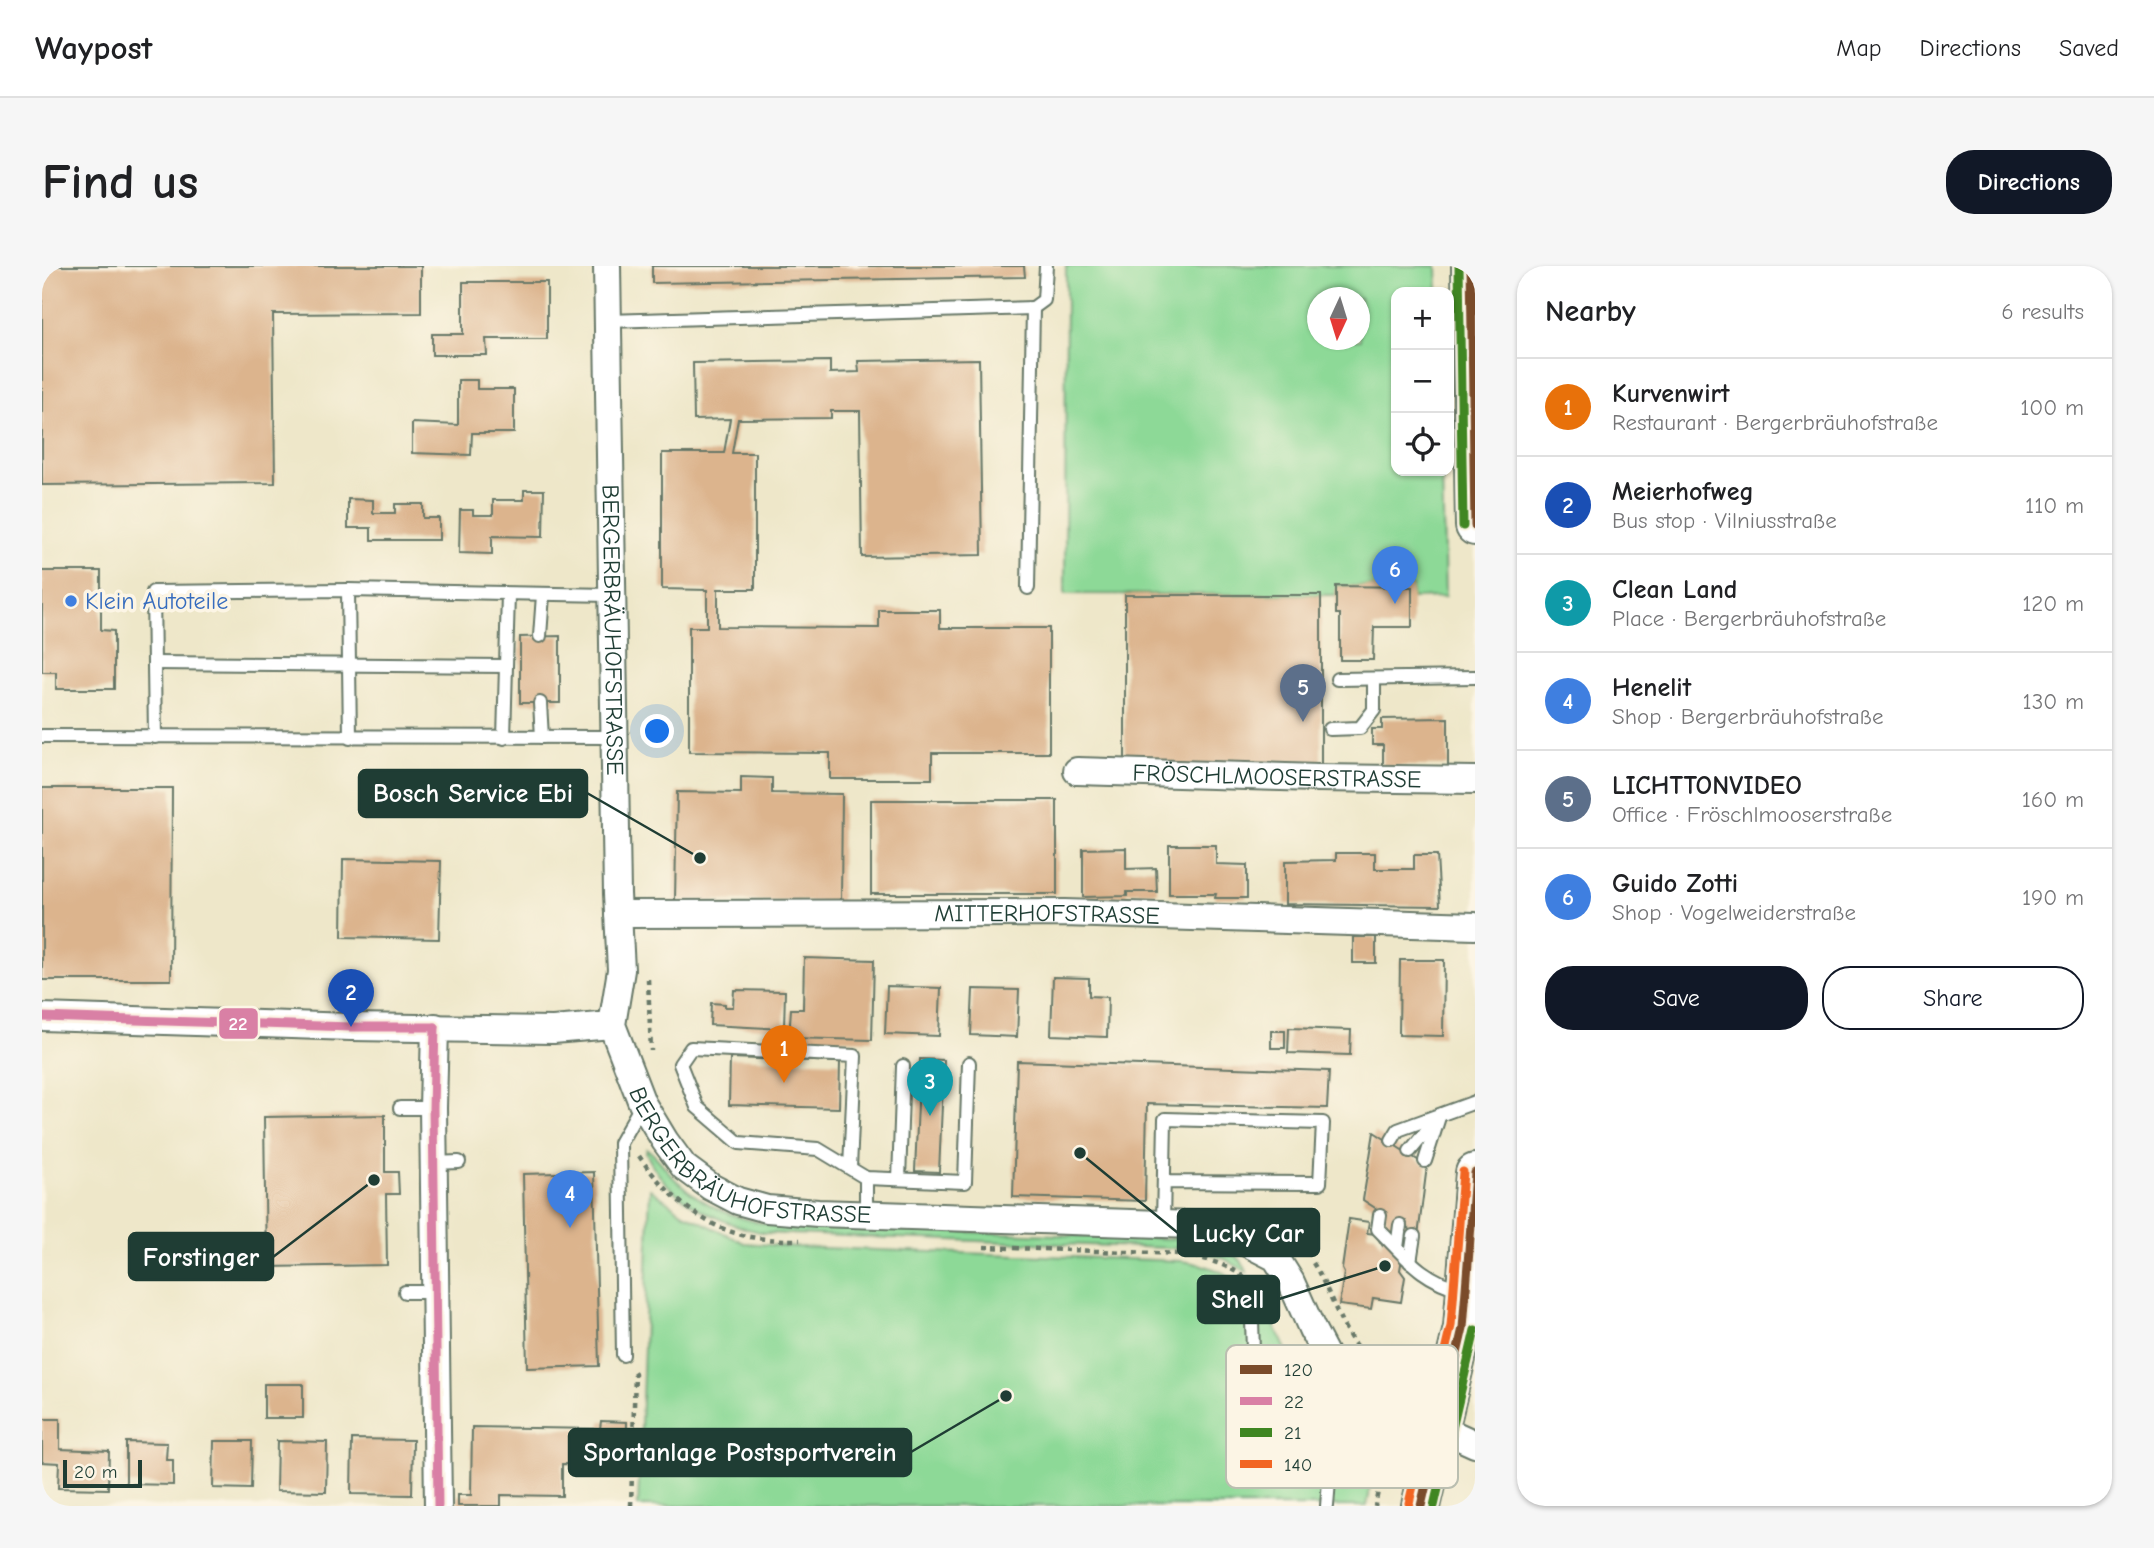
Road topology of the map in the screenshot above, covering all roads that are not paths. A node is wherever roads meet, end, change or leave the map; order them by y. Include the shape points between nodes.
1 (607, 266) edge
2 (1046, 266) edge
3 (1471, 266) edge
4 (1033, 308) junction
5 (1474, 319) edge
6 (608, 321) junction
7 (1475, 526) edge
8 (1028, 588) dead end
9 (348, 590) junction
10 (508, 594) junction
11 (543, 595) junction
12 (611, 595) junction
13 (540, 636) dead end
14 (154, 663) junction
15 (349, 664) junction
16 (505, 666) junction
17 (1475, 677) edge
18 (1374, 678) junction
19 (1337, 679) dead end
20 (540, 703) dead end
21 (1329, 729) dead end
22 (42, 736) edge
23 (155, 737) junction
24 (542, 737) junction
25 (614, 737) junction
26 (350, 738) junction
27 (505, 738) junction
28 (1077, 771) dead end
29 (1475, 780) edge
30 (618, 914) junction
31 (1475, 926) edge
32 (42, 1017) edge
33 (612, 1025) junction
34 (435, 1027) junction
35 (968, 1063) dead end
36 (903, 1066) dead end
37 (1475, 1102) edge
38 (642, 1103) junction
39 (400, 1108) dead end
40 (433, 1108) junction
41 (1439, 1117) junction
42 (1392, 1140) dead end
43 (1410, 1151) dead end
44 (1425, 1161) dead end
45 (850, 1168) junction
46 (1475, 1173) edge
47 (866, 1178) junction
48 (899, 1179) junction
49 (1164, 1182) junction
50 (866, 1214) junction
51 (1380, 1215) dead end
52 (1163, 1224) junction
53 (1400, 1225) dead end
54 (1414, 1236) dead end
55 (1397, 1248) junction
56 (1410, 1262) junction
57 (1285, 1272) junction
58 (1466, 1291) junction
59 (405, 1292) dead end
60 (436, 1292) junction
61 (1253, 1345) edge
62 (1321, 1345) edge
63 (1458, 1349) edge
64 (623, 1355) road end
65 (1458, 1436) edge
66 (1475, 1444) edge
67 (1328, 1488) edge
68 (1425, 1488) edge
69 (438, 1506) edge
70 (1327, 1506) edge
71 (1421, 1506) edge

1 - 6 street, BERGERBRÄUHOFSTRASSE
2 - 4 lane via 1044,300
3 - 5 main road
4 - 6 lane
4 - 8 lane
5 - 7 main road
6 - 12 street, BERGERBRÄUHOFSTRASSE
9 - 10 lane
9 - 14 lane via 153,592
9 - 15 lane
10 - 11 lane
10 - 16 lane
11 - 12 lane
11 - 13 lane
12 - 25 street, BERGERBRÄUHOFSTRASSE
14 - 15 lane
14 - 23 lane
15 - 16 lane
15 - 26 lane
16 - 27 lane
17 - 18 lane
18 - 19 lane
18 - 21 lane via 1374,709 1360,728
20 - 24 lane
22 - 23 lane
23 - 26 lane
24 - 25 lane
24 - 27 lane
25 - 30 street, BERGERBRÄUHOFSTRASSE
26 - 27 lane
28 - 29 street, FRÖSCHLMOOSERSTRASSE
30 - 31 street, MITTERHOFSTRASSE via 1064,913
30 - 33 street, BERGERBRÄUHOFSTRASSE via 621,971
32 - 34 street
33 - 34 street via 553,1030
33 - 38 street, BERGERBRÄUHOFSTRASSE
34 - 40 street
35 - 48 lane via 965,1182
36 - 48 lane
37 - 41 lane
38 - 50 street, BERGERBRÄUHOFSTRASSE via 684,1167 738,1201 766,1209
38 - 64 lane via 620,1143
39 - 40 lane
40 - 60 street via 446,1162
41 - 42 lane via 1398,1130
41 - 43 lane
41 - 44 lane
45 - 45 lane via 818,1149 739,1143 697,1107 680,1064 691,1048 855,1056
45 - 47 lane
46 - 58 main road
47 - 48 lane
47 - 50 lane
49 - 49 lane via 1165,1119 1322,1123 1320,1183
49 - 52 lane
50 - 52 street, BERGERBRÄUHOFSTRASSE
51 - 55 lane via 1378,1229
52 - 57 street, BERGERBRÄUHOFSTRASSE via 1225,1232 1276,1258
53 - 55 lane
54 - 56 lane
55 - 56 lane
56 - 58 lane via 1441,1284
57 - 61 lane via 1256,1305
57 - 62 street, BERGERBRÄUHOFSTRASSE
58 - 63 main road
59 - 60 lane
60 - 69 street
65 - 66 street, BERGERBRÄUHOFSTRASSE
67 - 70 lane
68 - 71 main road

